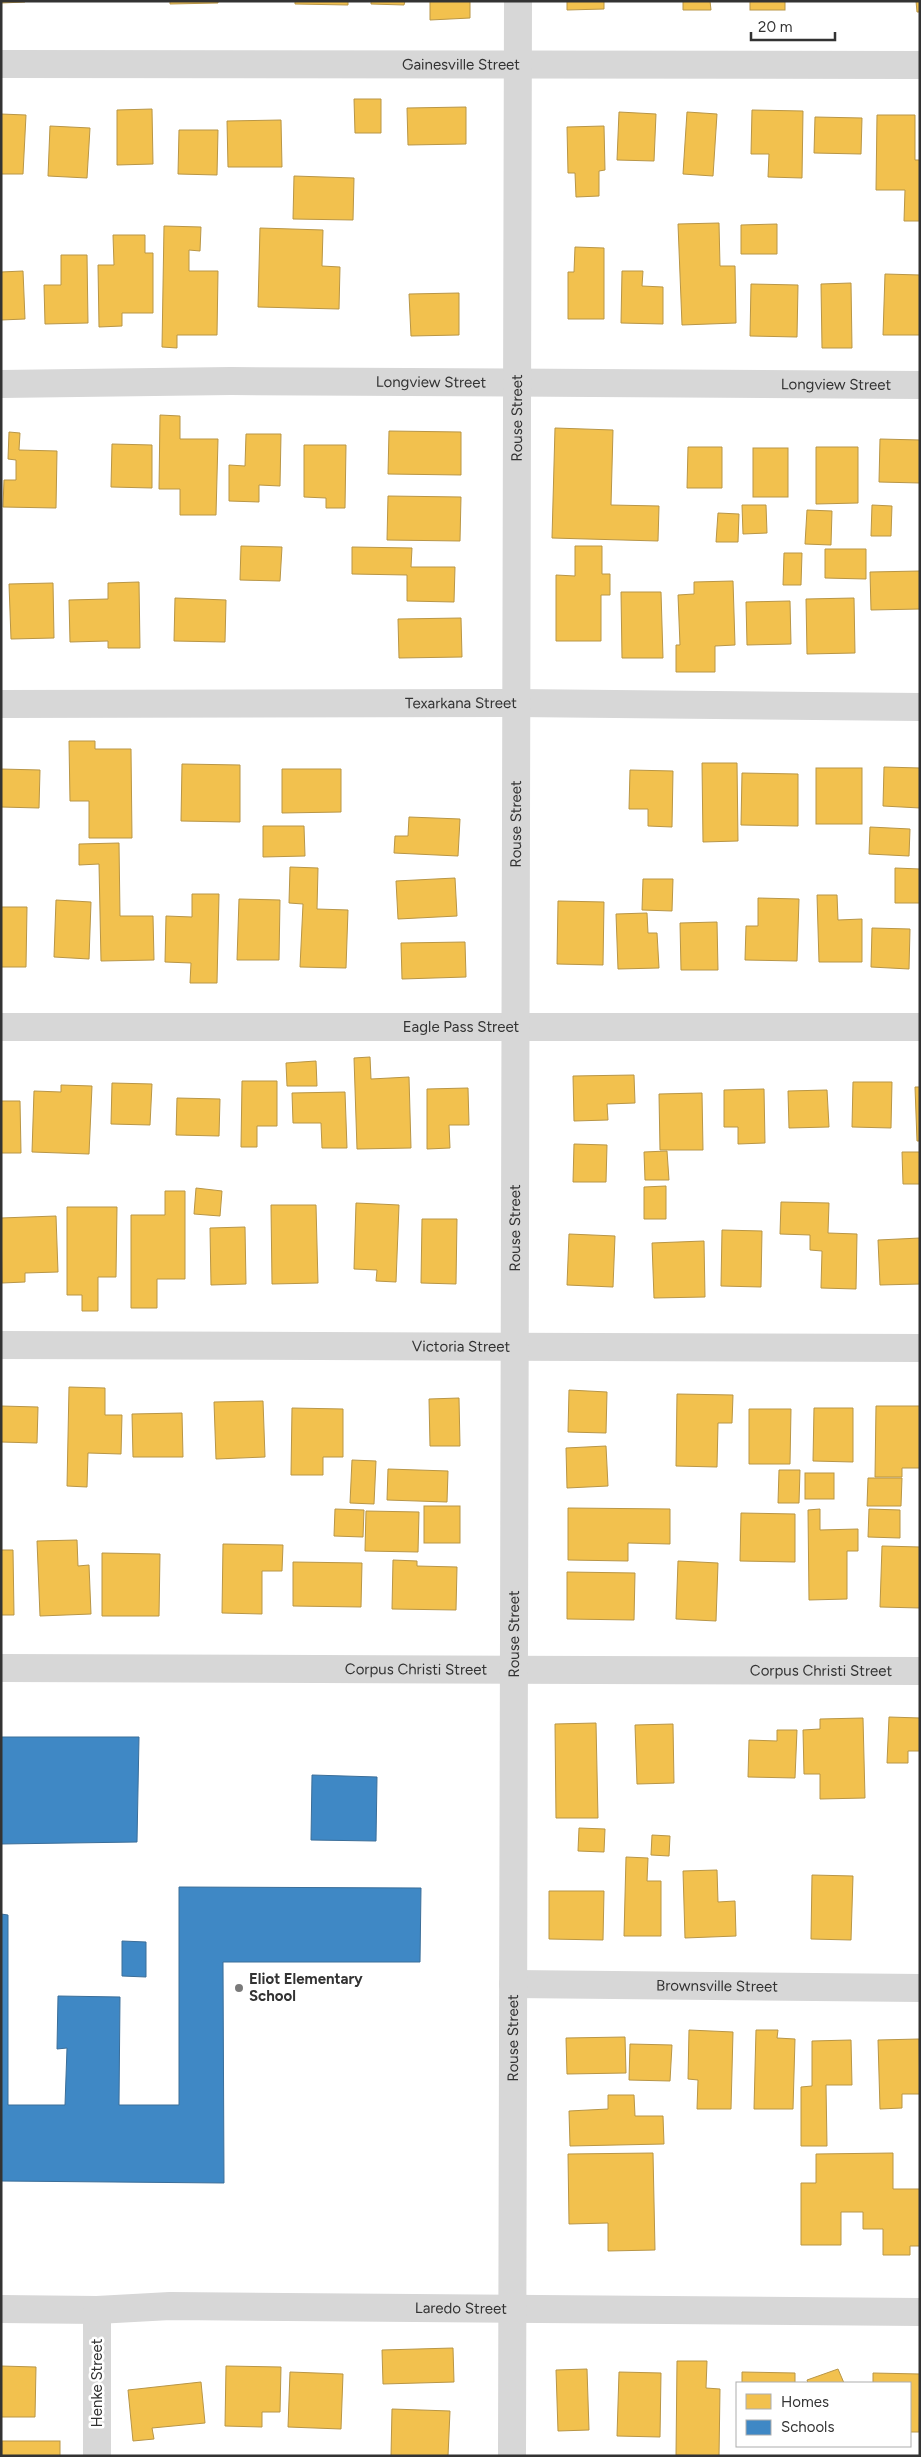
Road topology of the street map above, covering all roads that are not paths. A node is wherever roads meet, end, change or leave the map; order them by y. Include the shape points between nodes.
1 (518, 1) edge
2 (518, 63) junction
3 (1, 64) edge
4 (920, 65) edge
5 (517, 382) junction
6 (1, 384) edge
7 (920, 385) edge
8 (516, 703) junction
9 (1, 704) edge
10 (920, 707) edge
11 (1, 1027) edge
12 (516, 1027) junction
13 (920, 1027) edge
14 (1, 1345) edge
15 (515, 1347) junction
16 (920, 1348) edge
17 (1, 1668) edge
18 (920, 1670) edge
19 (514, 1671) junction
20 (513, 1984) junction
21 (920, 1988) edge
22 (1, 2309) edge
23 (97, 2310) junction
24 (512, 2311) junction
25 (920, 2312) edge
26 (97, 2456) edge
27 (512, 2456) edge

1 - 2 street, Rouse Street
2 - 3 street, Gainesville Street
2 - 4 street, Gainesville Street
2 - 5 street, Rouse Street
5 - 6 street, Longview Street
5 - 7 street, Longview Street
5 - 8 street, Rouse Street
8 - 9 street, Texarkana Street
8 - 10 street, Texarkana Street
8 - 12 street, Rouse Street
11 - 12 street, Eagle Pass Street
12 - 13 street, Eagle Pass Street
12 - 15 street, Rouse Street
14 - 15 street, Victoria Street
15 - 16 street, Victoria Street
15 - 19 street, Rouse Street
17 - 19 street, Corpus Christi Street
18 - 19 street, Corpus Christi Street
19 - 20 street, Rouse Street
20 - 21 street, Brownsville Street
20 - 24 street, Rouse Street
22 - 23 street, Laredo Street
23 - 24 street, Laredo Street via 170,2306
23 - 26 street, Henke Street
24 - 25 street, Laredo Street
24 - 27 street, Rouse Street

